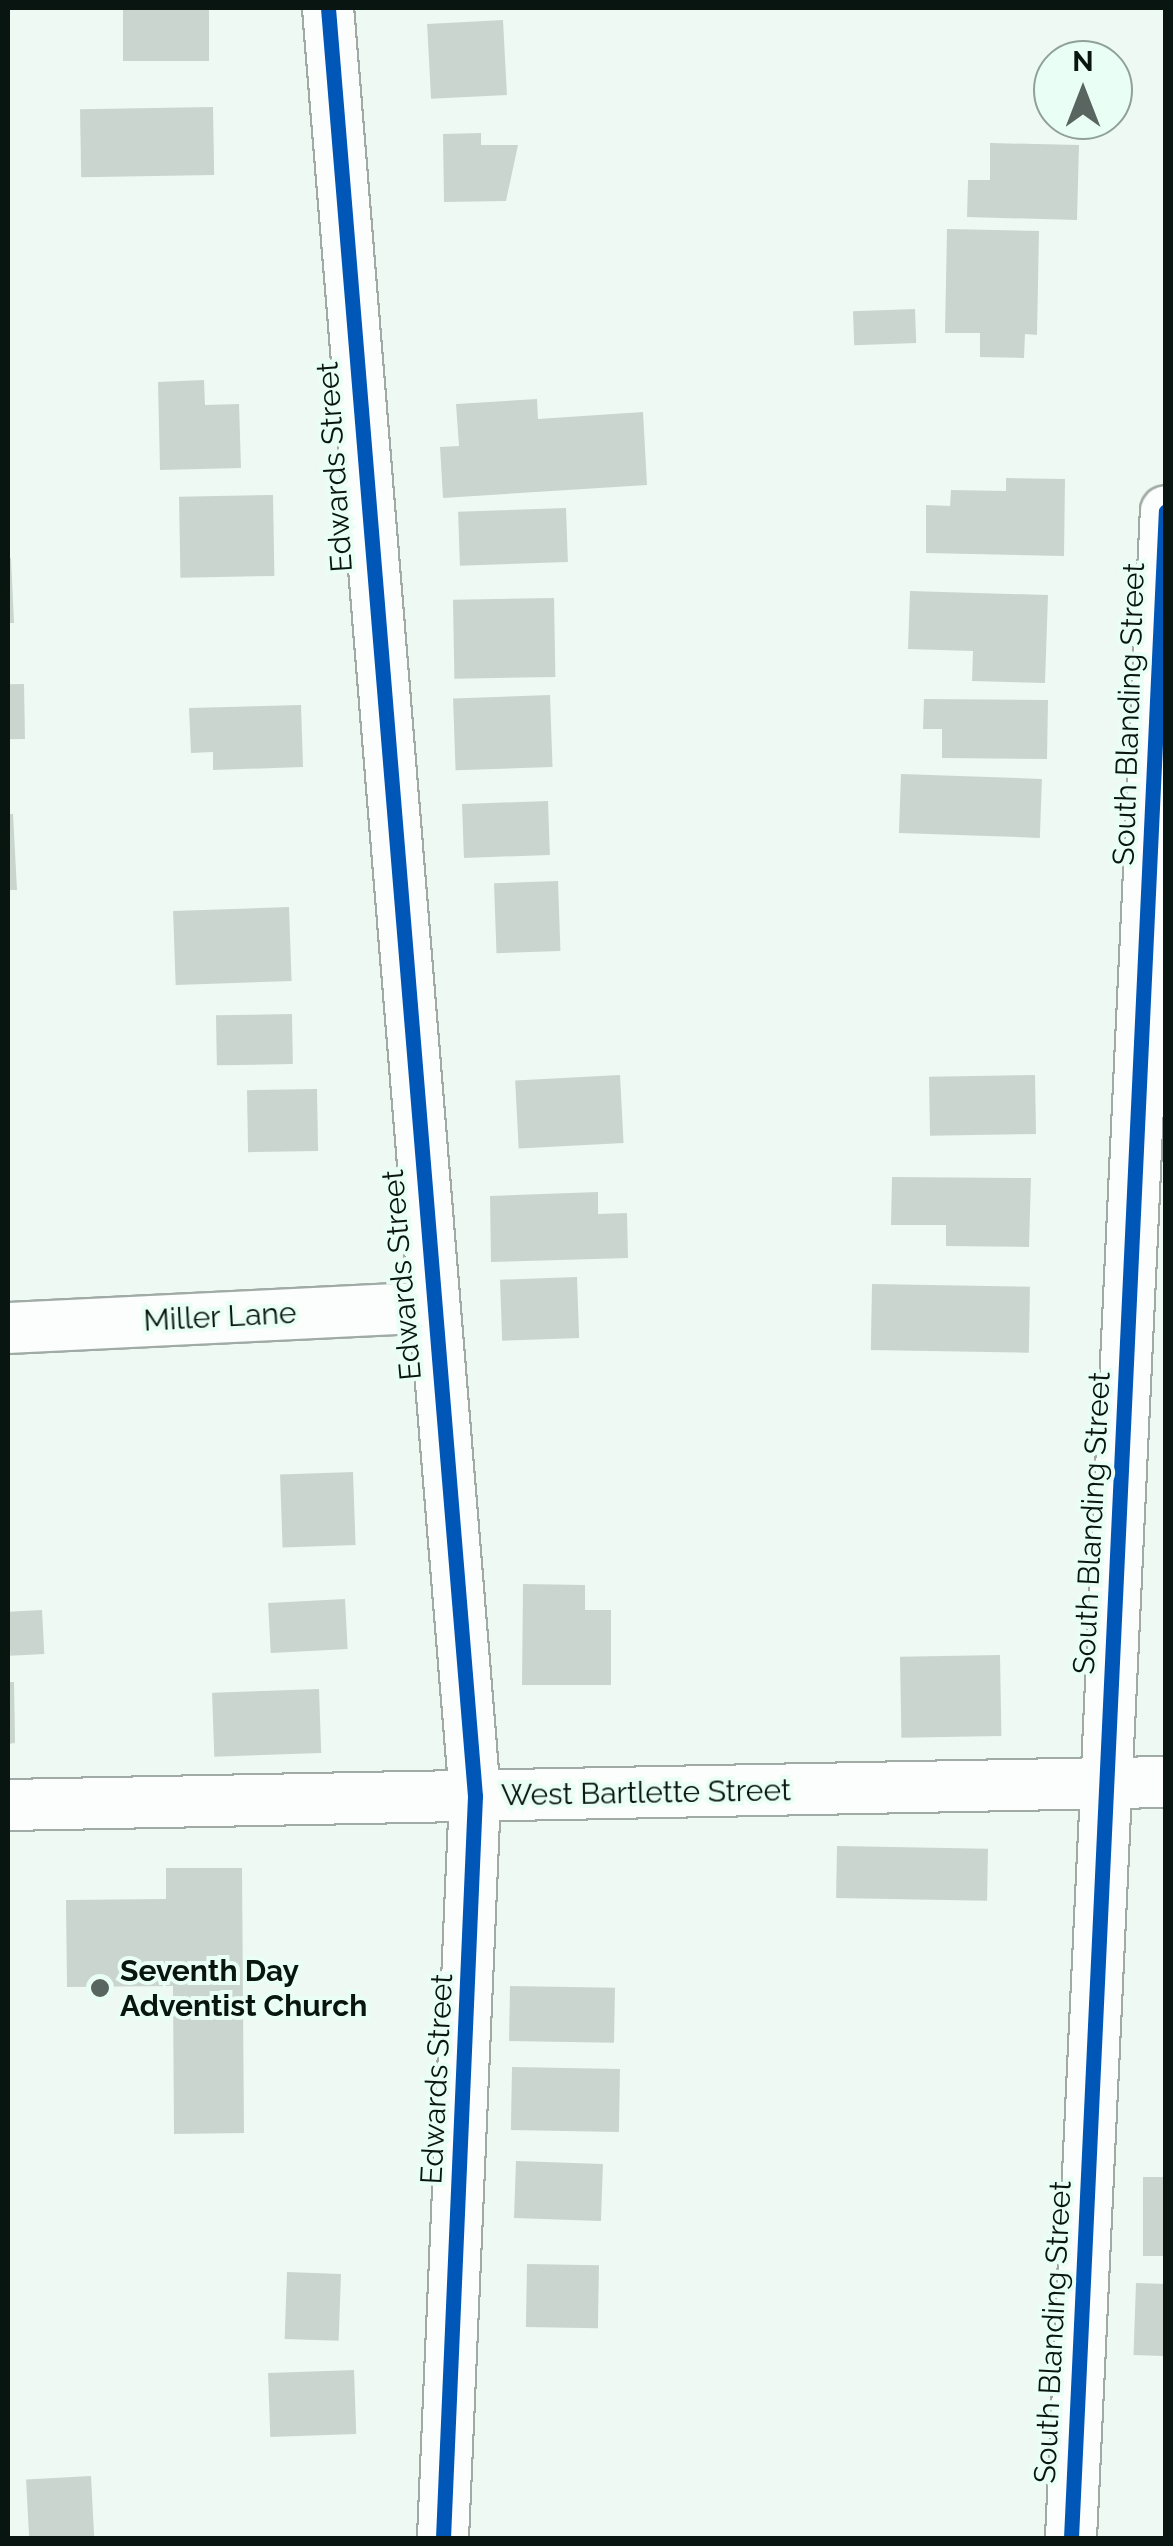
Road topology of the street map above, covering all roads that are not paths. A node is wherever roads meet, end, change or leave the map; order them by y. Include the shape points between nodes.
1 (328, 8) edge
2 (1166, 511) edge
3 (432, 1306) junction
4 (8, 1328) edge
5 (1166, 1782) edge
6 (1106, 1784) junction
7 (476, 1796) junction
8 (8, 1805) edge
9 (443, 2538) edge
10 (1072, 2538) edge

1 - 3 street, Edwards Street
2 - 6 street, South Blanding Street
3 - 4 street, Miller Lane
3 - 7 street, Edwards Street
5 - 6 street, West Bartlette Street
6 - 7 street, West Bartlette Street
6 - 10 street, South Blanding Street
7 - 8 street, West Bartlette Street
7 - 9 street, Edwards Street

